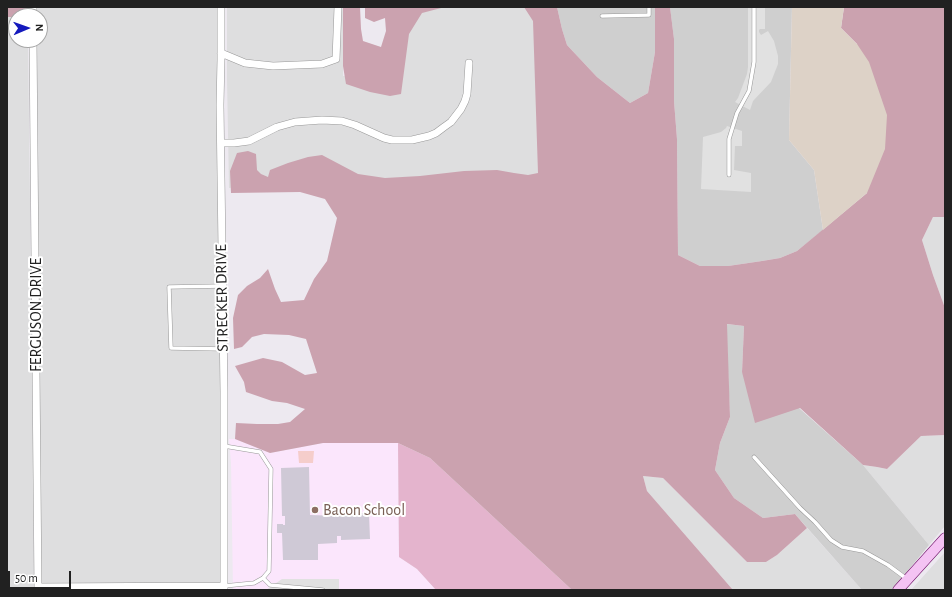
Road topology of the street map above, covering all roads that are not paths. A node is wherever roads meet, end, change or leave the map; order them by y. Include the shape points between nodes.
1 (221, 7) edge
2 (338, 7) edge
3 (649, 7) edge
4 (754, 7) edge
5 (602, 16) dead end
6 (33, 48) edge
7 (221, 52) junction
8 (469, 63) dead end
9 (221, 143) junction
10 (729, 175) dead end
11 (222, 286) junction
12 (223, 349) junction
13 (224, 446) junction
14 (754, 457) dead end
15 (945, 538) edge
16 (263, 578) junction
17 (908, 580) junction
18 (270, 585) junction
19 (224, 588) edge
20 (38, 589) edge
21 (270, 590) edge
22 (323, 590) edge
23 (898, 590) edge

1 - 7 street, STRECKER DRIVE
2 - 7 street via 336,59 322,64 273,66 245,63
3 - 5 lane via 649,15
4 - 10 lane via 754,62 749,91 736,113 729,139
6 - 20 street, FERGUSON DRIVE
7 - 9 street, STRECKER DRIVE
8 - 9 street via 465,101 451,122 429,136 412,140 392,140 342,121 316,120 277,127 248,141
9 - 11 street, STRECKER DRIVE
11 - 12 street, STRECKER DRIVE
11 - 12 lane via 169,287 171,348
12 - 13 street, STRECKER DRIVE
13 - 16 lane via 260,452 271,469 269,571
13 - 19 street, STRECKER DRIVE
14 - 17 lane via 831,540 842,547 863,551
15 - 17 street
16 - 18 lane
16 - 19 lane
17 - 23 street
18 - 21 lane
18 - 22 lane
19 - 20 street

